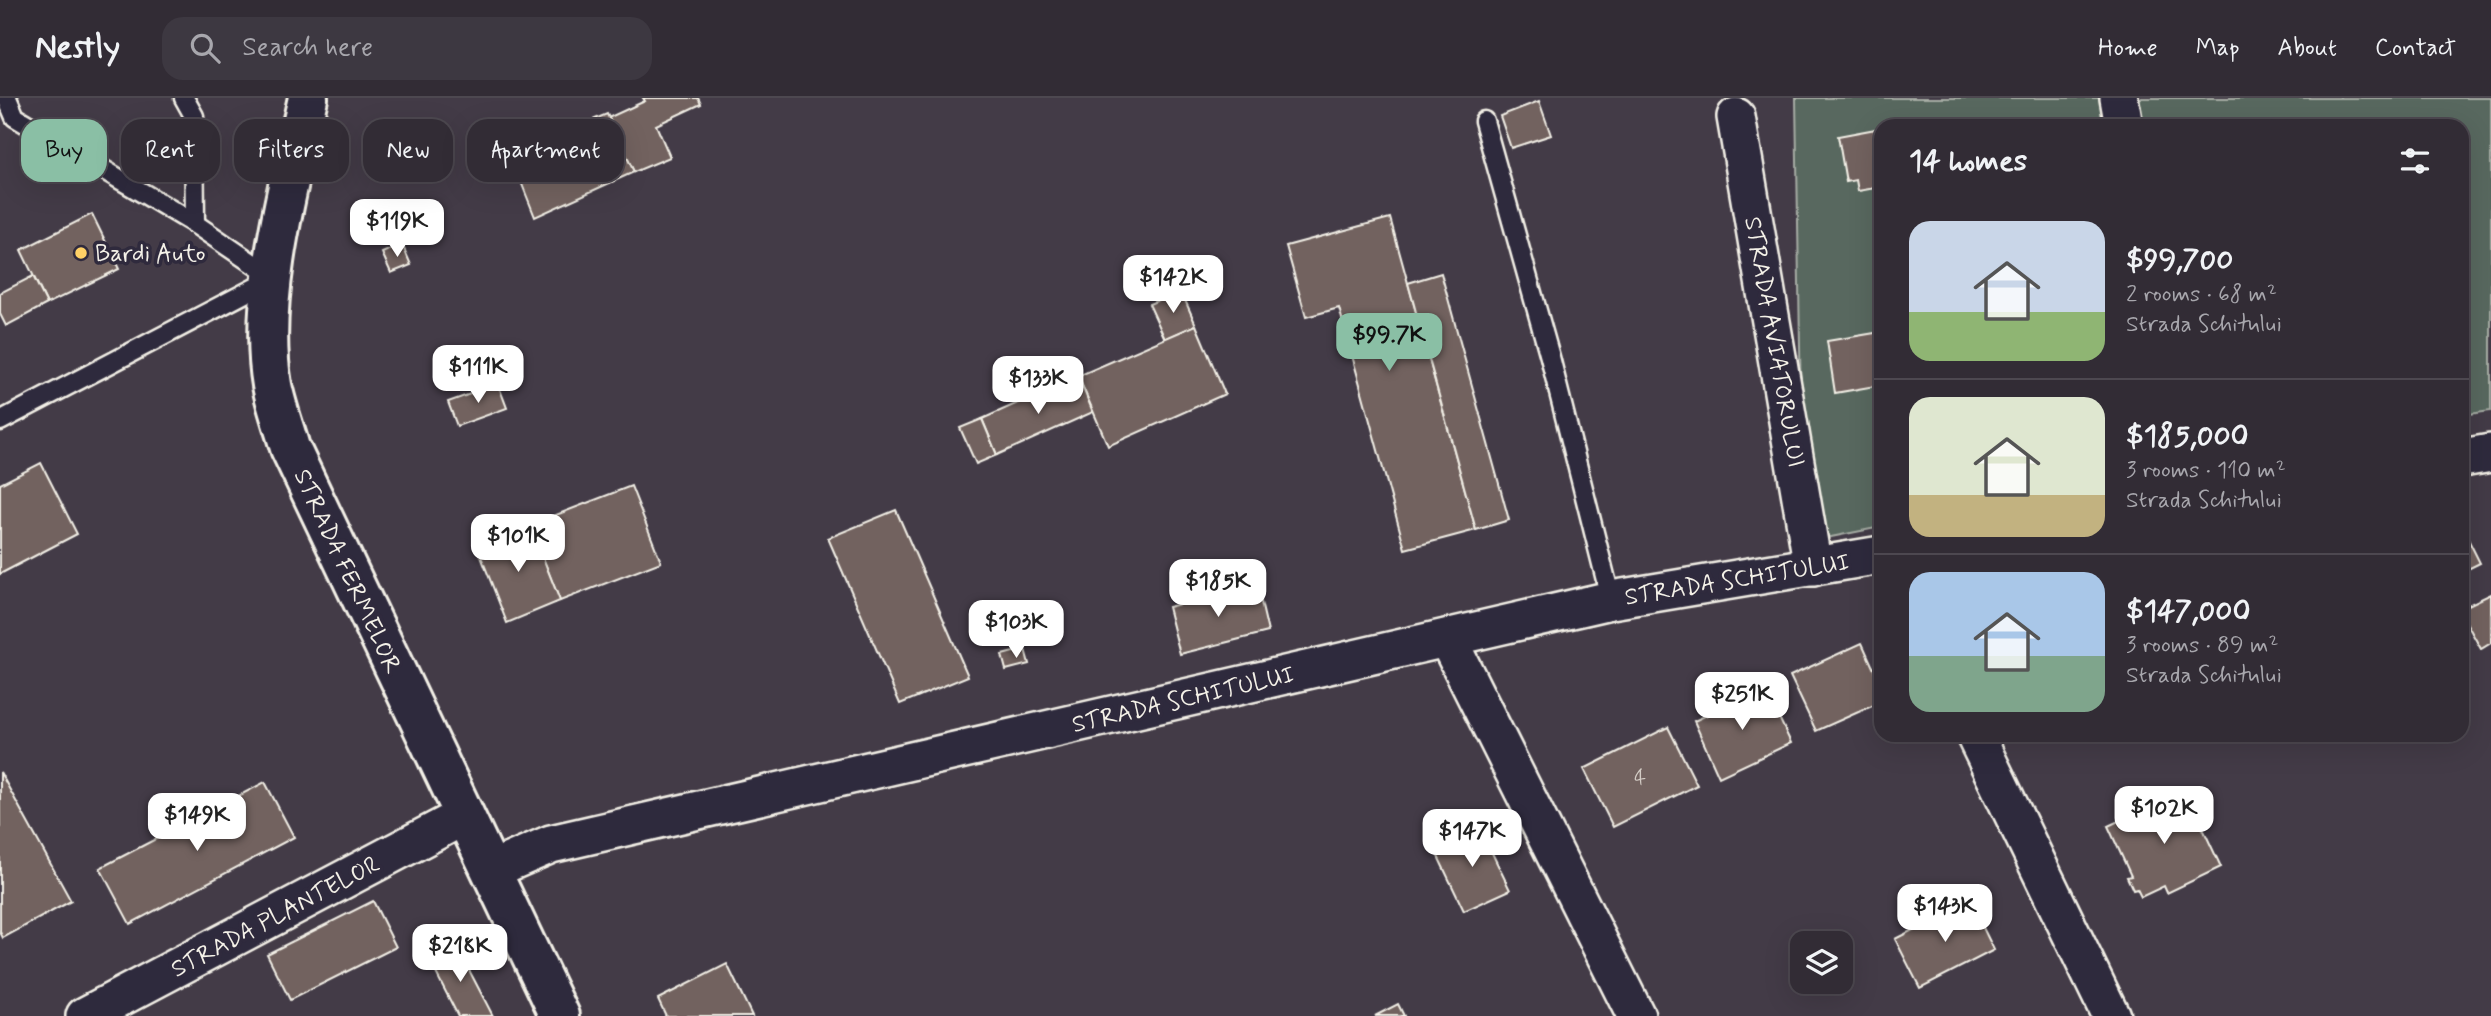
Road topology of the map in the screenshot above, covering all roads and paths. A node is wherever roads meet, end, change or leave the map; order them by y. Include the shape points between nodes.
1 (6, 98) edge
2 (184, 98) edge
3 (308, 98) edge
4 (2119, 98) edge
5 (1736, 117) dead end
6 (2123, 119) edge
7 (1484, 121) dead end
8 (195, 224) junction
9 (274, 278) junction
10 (0, 421) edge
11 (2491, 453) edge
12 (2469, 457) edge
13 (1874, 556) edge
14 (1813, 567) junction
15 (1611, 600) junction
16 (1447, 638) junction
17 (1978, 742) edge
18 (464, 816) junction
19 (491, 870) junction
20 (85, 1016) edge
21 (559, 1016) edge
22 (1636, 1016) edge
23 (2111, 1016) edge

1 - 8 lane via 15,117
2 - 8 lane via 194,116
3 - 9 street, STRADA FERMELOR
4 - 6 street
5 - 14 street, STRADA AVIATORULUI
7 - 15 lane
8 - 9 lane
9 - 10 lane
9 - 18 street, STRADA FERMELOR via 269,317 272,385 290,448
11 - 12 street
13 - 14 street, STRADA SCHITULUI
14 - 15 street, STRADA SCHITULUI
15 - 16 street, STRADA SCHITULUI
16 - 19 street, STRADA SCHITULUI via 551,844
16 - 22 street
17 - 23 street
18 - 19 street, STRADA FERMELOR
18 - 20 street, STRADA PLANTELOR
19 - 21 street, STRADA FERMELOR

